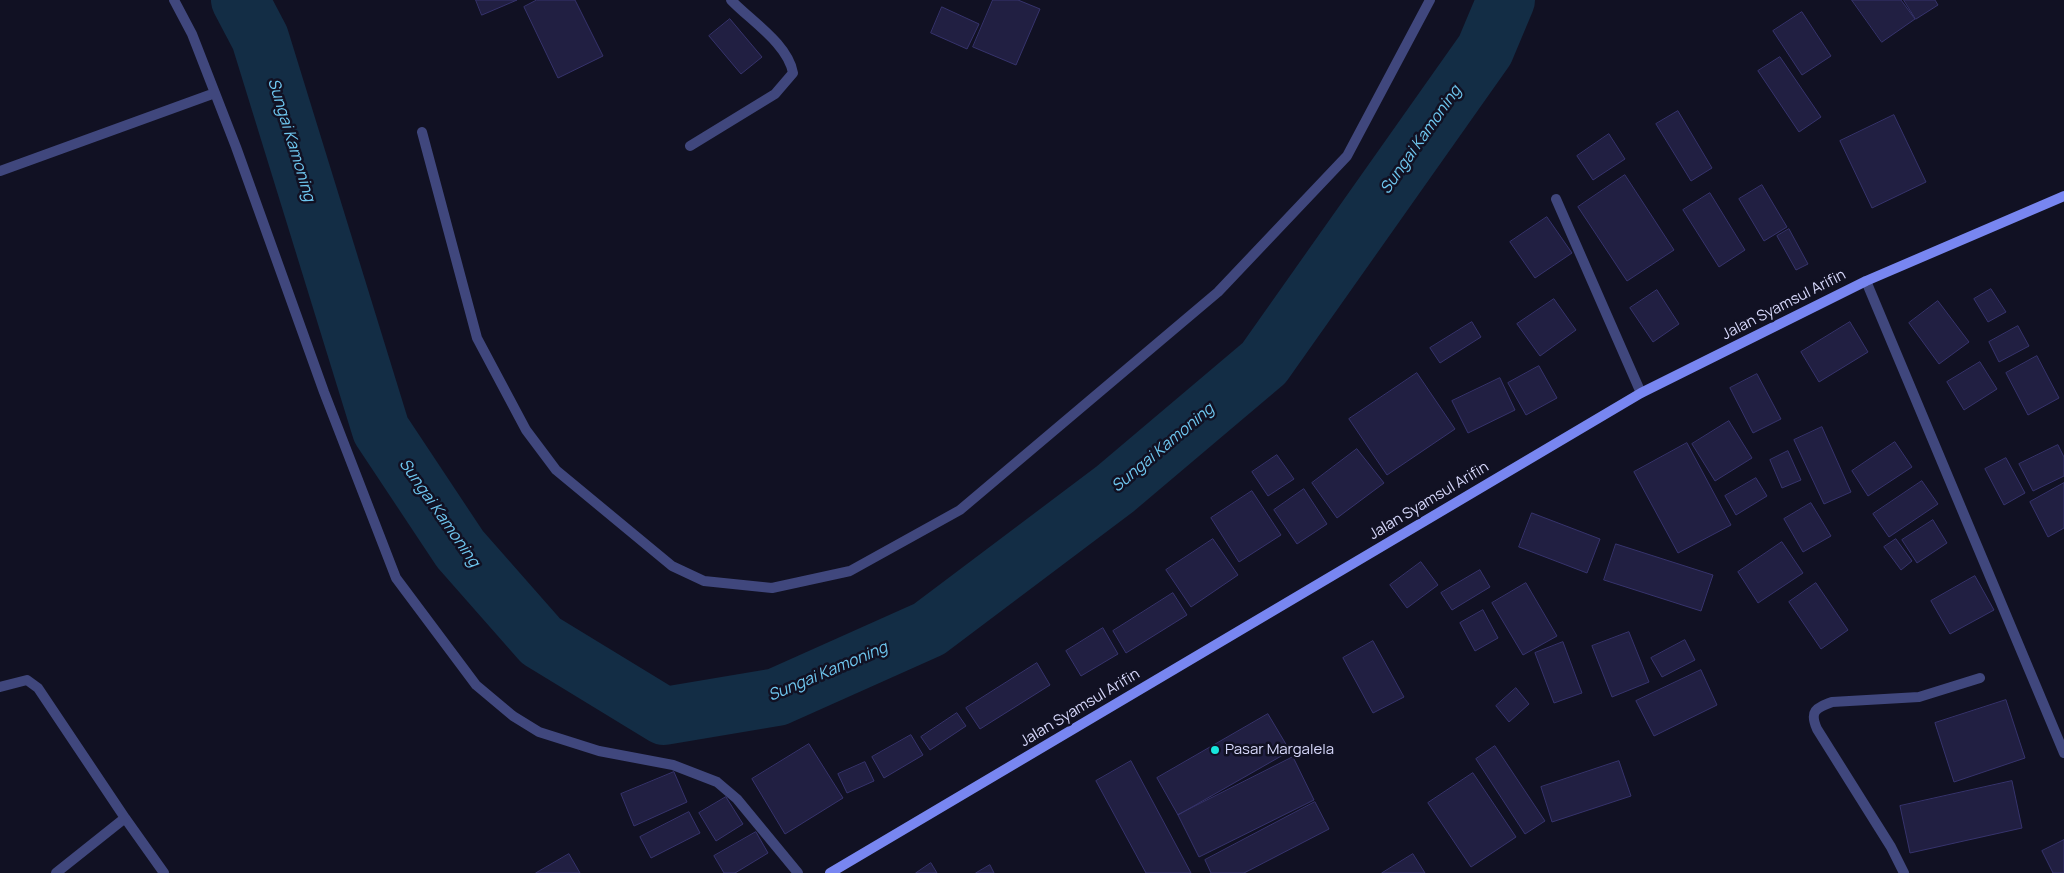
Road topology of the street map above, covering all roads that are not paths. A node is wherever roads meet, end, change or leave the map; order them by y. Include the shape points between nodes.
1 (174, 0) edge
2 (731, 0) edge
3 (1430, 0) edge
4 (215, 93) junction
5 (422, 132) dead end
6 (690, 146) dead end
7 (0, 171) edge
8 (2064, 196) edge
9 (1556, 199) dead end
10 (1866, 281) junction
11 (1641, 393) junction
12 (1980, 678) dead end
13 (0, 687) edge
14 (2064, 753) edge
15 (125, 818) junction
16 (56, 873) edge
17 (164, 873) edge
18 (798, 873) edge
19 (830, 873) edge
20 (1904, 873) edge

1 - 4 street via 192,34
2 - 6 street via 783,50 792,64 793,73 775,94
3 - 5 street via 1347,156 1218,292 960,510 850,571 772,588 704,581 672,566 556,470 526,430 477,338
4 - 7 street
4 - 18 street via 392,569 476,686 539,732 599,751 674,765 717,782 737,799
8 - 10 main road, Jalan Syamsul Arifin
9 - 11 street
10 - 11 main road, Jalan Syamsul Arifin
10 - 14 street
11 - 19 main road, Jalan Syamsul Arifin
12 - 20 street via 1919,697 1832,702 1814,712 1817,729
13 - 15 street via 27,680 38,688
15 - 16 street
15 - 17 street

